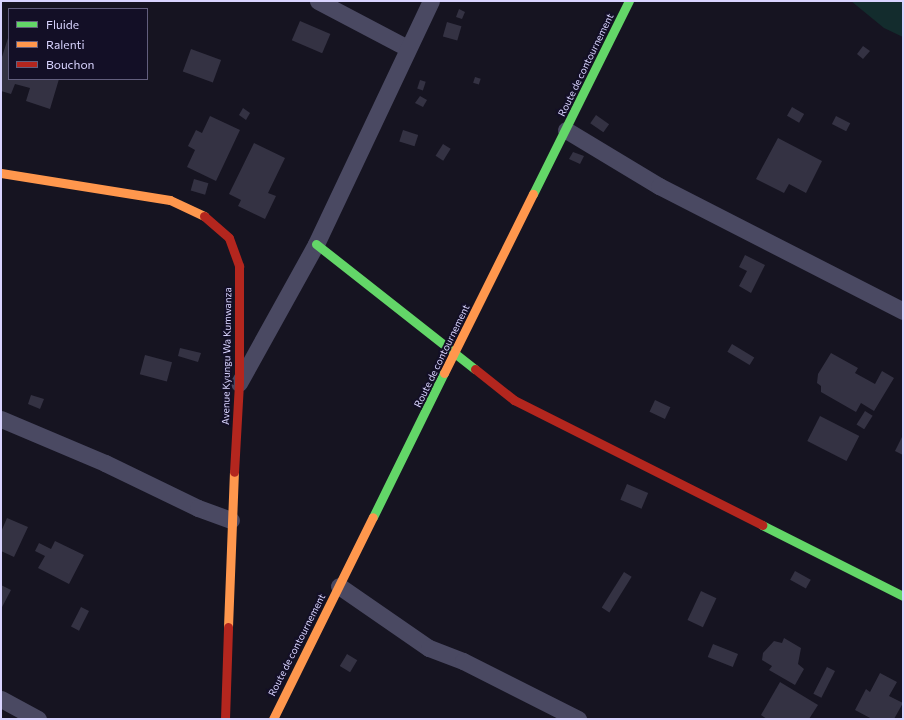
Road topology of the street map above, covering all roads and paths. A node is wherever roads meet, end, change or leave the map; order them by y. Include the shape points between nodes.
1 (318, 1) edge
2 (431, 1) edge
3 (629, 1) edge
4 (407, 48) junction
5 (566, 130) junction
6 (1, 173) edge
7 (316, 244) junction
8 (903, 311) edge
9 (455, 354) junction
10 (239, 383) junction
11 (1, 419) edge
12 (231, 520) junction
13 (339, 586) junction
14 (903, 596) edge
15 (1, 699) edge
16 (38, 719) edge
17 (225, 719) edge
18 (273, 719) edge
19 (578, 719) edge

1 - 4 street
2 - 4 street
3 - 5 street, Route de contournement
4 - 7 street
5 - 8 street via 659,186
5 - 9 street, Route de contournement
6 - 10 street, Avenue Kyungu Wa Kumwanza via 170,200 201,213 216,224 229,238 239,266
7 - 9 street
7 - 10 street
9 - 13 street, Route de contournement
9 - 14 street via 514,400
10 - 12 street, Avenue Kyungu Wa Kumwanza
11 - 12 street via 105,463 198,508
12 - 17 street, Avenue Kyungu Wa Kumwanza
13 - 18 street, Route de contournement
13 - 19 street via 429,648 463,661
15 - 16 street

